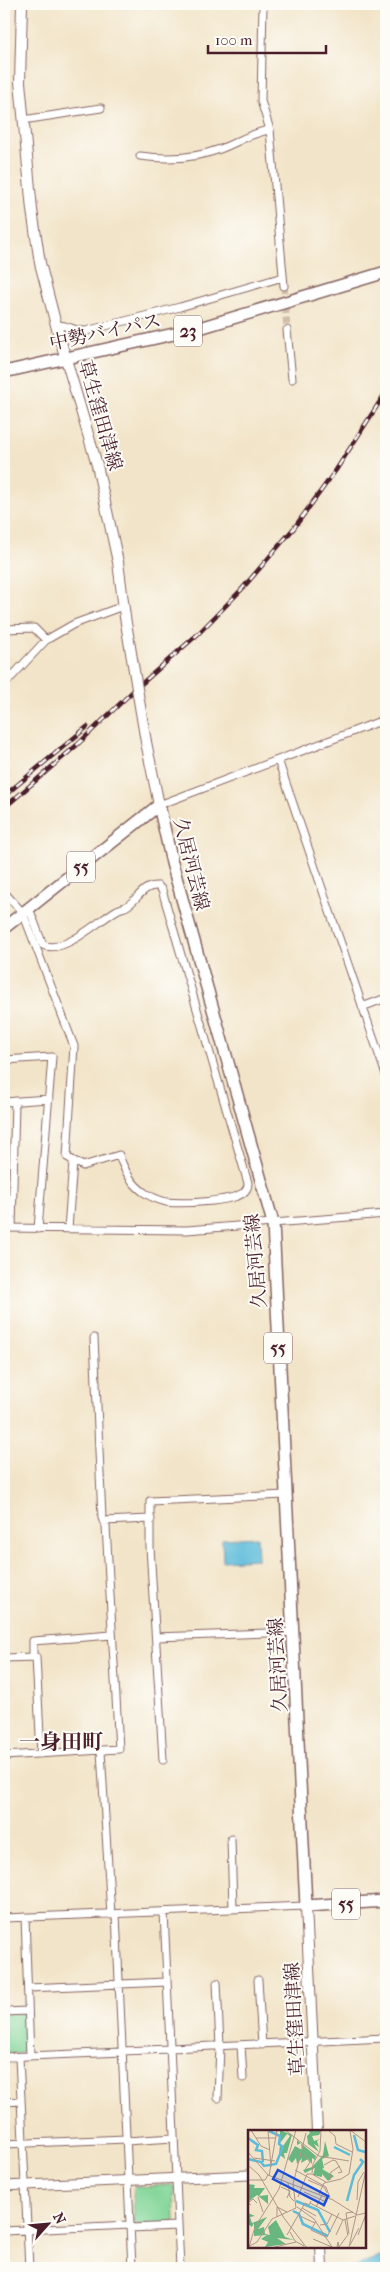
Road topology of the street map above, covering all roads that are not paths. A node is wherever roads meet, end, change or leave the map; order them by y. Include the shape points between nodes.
1 (22, 4) edge
2 (263, 4) edge
3 (101, 108) dead end
4 (23, 120) junction
5 (270, 130) junction
6 (140, 156) dead end
7 (386, 272) edge
8 (283, 276) junction
9 (284, 286) tunnel mouth
10 (56, 325) junction
11 (286, 330) tunnel mouth
12 (66, 358) junction
13 (4, 372) edge
14 (292, 379) dead end
15 (123, 606) junction
16 (4, 629) edge
17 (46, 640) junction
18 (4, 685) edge
19 (386, 719) edge
20 (278, 760) junction
21 (159, 805) junction
22 (4, 892) edge
23 (26, 911) junction
24 (4, 928) edge
25 (386, 998) edge
26 (362, 1007) junction
27 (4, 1060) edge
28 (386, 1075) edge
29 (49, 1099) junction
30 (15, 1101) junction
31 (4, 1102) edge
32 (73, 1162) junction
33 (386, 1214) edge
34 (273, 1223) junction
35 (4, 1228) edge
36 (12, 1228) junction
37 (38, 1229) junction
38 (68, 1229) junction
39 (94, 1338) dead end
40 (285, 1495) junction
41 (151, 1519) junction
42 (103, 1521) junction
43 (293, 1632) junction
44 (112, 1635) junction
45 (156, 1637) junction
46 (33, 1657) junction
47 (4, 1658) edge
48 (101, 1751) junction
49 (41, 1754) junction
50 (4, 1756) edge
51 (163, 1760) dead end
52 (231, 1839) dead end
53 (386, 1901) edge
54 (306, 1906) junction
55 (233, 1909) junction
56 (164, 1912) junction
57 (114, 1914) junction
58 (25, 1917) junction
59 (4, 1918) edge
60 (258, 1980) dead end
61 (167, 1982) junction
62 (217, 1983) dead end
63 (119, 1984) junction
64 (28, 1988) junction
65 (28, 2011) junction
66 (4, 2012) edge
67 (386, 2038) edge
68 (312, 2042) junction
69 (241, 2045) junction
70 (262, 2045) junction
71 (220, 2046) junction
72 (170, 2049) junction
73 (123, 2051) junction
74 (19, 2056) junction
75 (30, 2056) junction
76 (4, 2057) edge
77 (243, 2078) dead end
78 (218, 2098) dead end
79 (4, 2102) edge
80 (21, 2102) junction
81 (317, 2130) edge
82 (174, 2138) junction
83 (126, 2140) junction
84 (4, 2144) edge
85 (23, 2144) junction
86 (248, 2175) edge
87 (176, 2178) junction
88 (128, 2180) junction
89 (25, 2185) junction
90 (4, 2186) edge
91 (130, 2226) junction
92 (178, 2226) junction
93 (27, 2230) junction
94 (4, 2231) edge
95 (321, 2247) edge
96 (29, 2268) edge
97 (132, 2268) edge
98 (180, 2268) edge
99 (322, 2268) edge

1 - 4 main road, 草生窪田津線 via 20,82
2 - 5 street via 261,101
3 - 4 street
4 - 10 main road, 草生窪田津線 via 40,263
5 - 6 street via 212,152 182,158
5 - 8 street
7 - 12 main road, 中勢バイパス / 23 via 196,329
8 - 9 street
8 - 10 street via 86,331
10 - 12 main road, 草生窪田津線
11 - 14 street
12 - 13 main road, 中勢バイパス / 23
12 - 15 main road, 草生窪田津線 via 110,519
15 - 17 street via 74,624
15 - 21 main road, 草生窪田津線, bridge
16 - 17 street via 34,628
17 - 18 street
19 - 20 street
20 - 21 street
20 - 26 street
21 - 23 main road, 久居河芸線 / 55
21 - 34 main road, 久居河芸線 / 55 via 172,864
22 - 23 street
23 - 24 main road, 久居河芸線 / 55
23 - 32 street via 74,1046 67,1157
23 - 32 street via 43,944 55,947 80,936 128,906 151,886 162,890 248,1186 242,1193 231,1197 166,1202 137,1187 119,1155 83,1166
25 - 26 street
26 - 28 street
27 - 29 street via 52,1057
29 - 30 street
29 - 37 street
30 - 31 street
30 - 36 street
32 - 38 street
33 - 34 street
34 - 38 street via 187,1230
34 - 40 main road, 久居河芸線 / 55
35 - 36 street
36 - 37 street
37 - 38 street
39 - 42 street
40 - 41 street via 150,1501
40 - 43 main road, 久居河芸線 / 55
41 - 42 street
41 - 45 street
42 - 44 street via 106,1526
43 - 45 street
43 - 54 main road, 久居河芸線 / 55
44 - 46 street via 33,1641
44 - 48 street via 119,1749
45 - 51 street
46 - 47 street
46 - 49 street via 36,1657
48 - 49 street
48 - 57 street
49 - 50 street
52 - 55 street
53 - 54 main road, 55
54 - 55 street
54 - 68 main road, 草生窪田津線
55 - 56 street
56 - 57 street
56 - 61 street
57 - 58 street
57 - 63 street
58 - 59 street
58 - 64 street
60 - 70 street
61 - 63 street
61 - 72 street
62 - 71 street
63 - 64 street
63 - 73 street
64 - 65 street
65 - 66 street
65 - 75 street
67 - 68 street
68 - 70 street
68 - 81 main road, 草生窪田津線
69 - 70 street
69 - 71 street
69 - 77 street
71 - 72 street
71 - 78 street
72 - 73 street
72 - 82 street
73 - 75 street
73 - 83 street
74 - 75 street
74 - 76 street
74 - 80 street
79 - 80 street
80 - 85 street
82 - 83 street
82 - 87 street
83 - 85 street
83 - 88 street
84 - 85 street
85 - 89 street
86 - 87 street
87 - 88 street
87 - 92 street
88 - 89 street
88 - 91 street
89 - 90 street
89 - 93 street
91 - 92 street
91 - 93 street
91 - 97 street
92 - 98 street
93 - 94 street
93 - 96 street
95 - 99 main road

